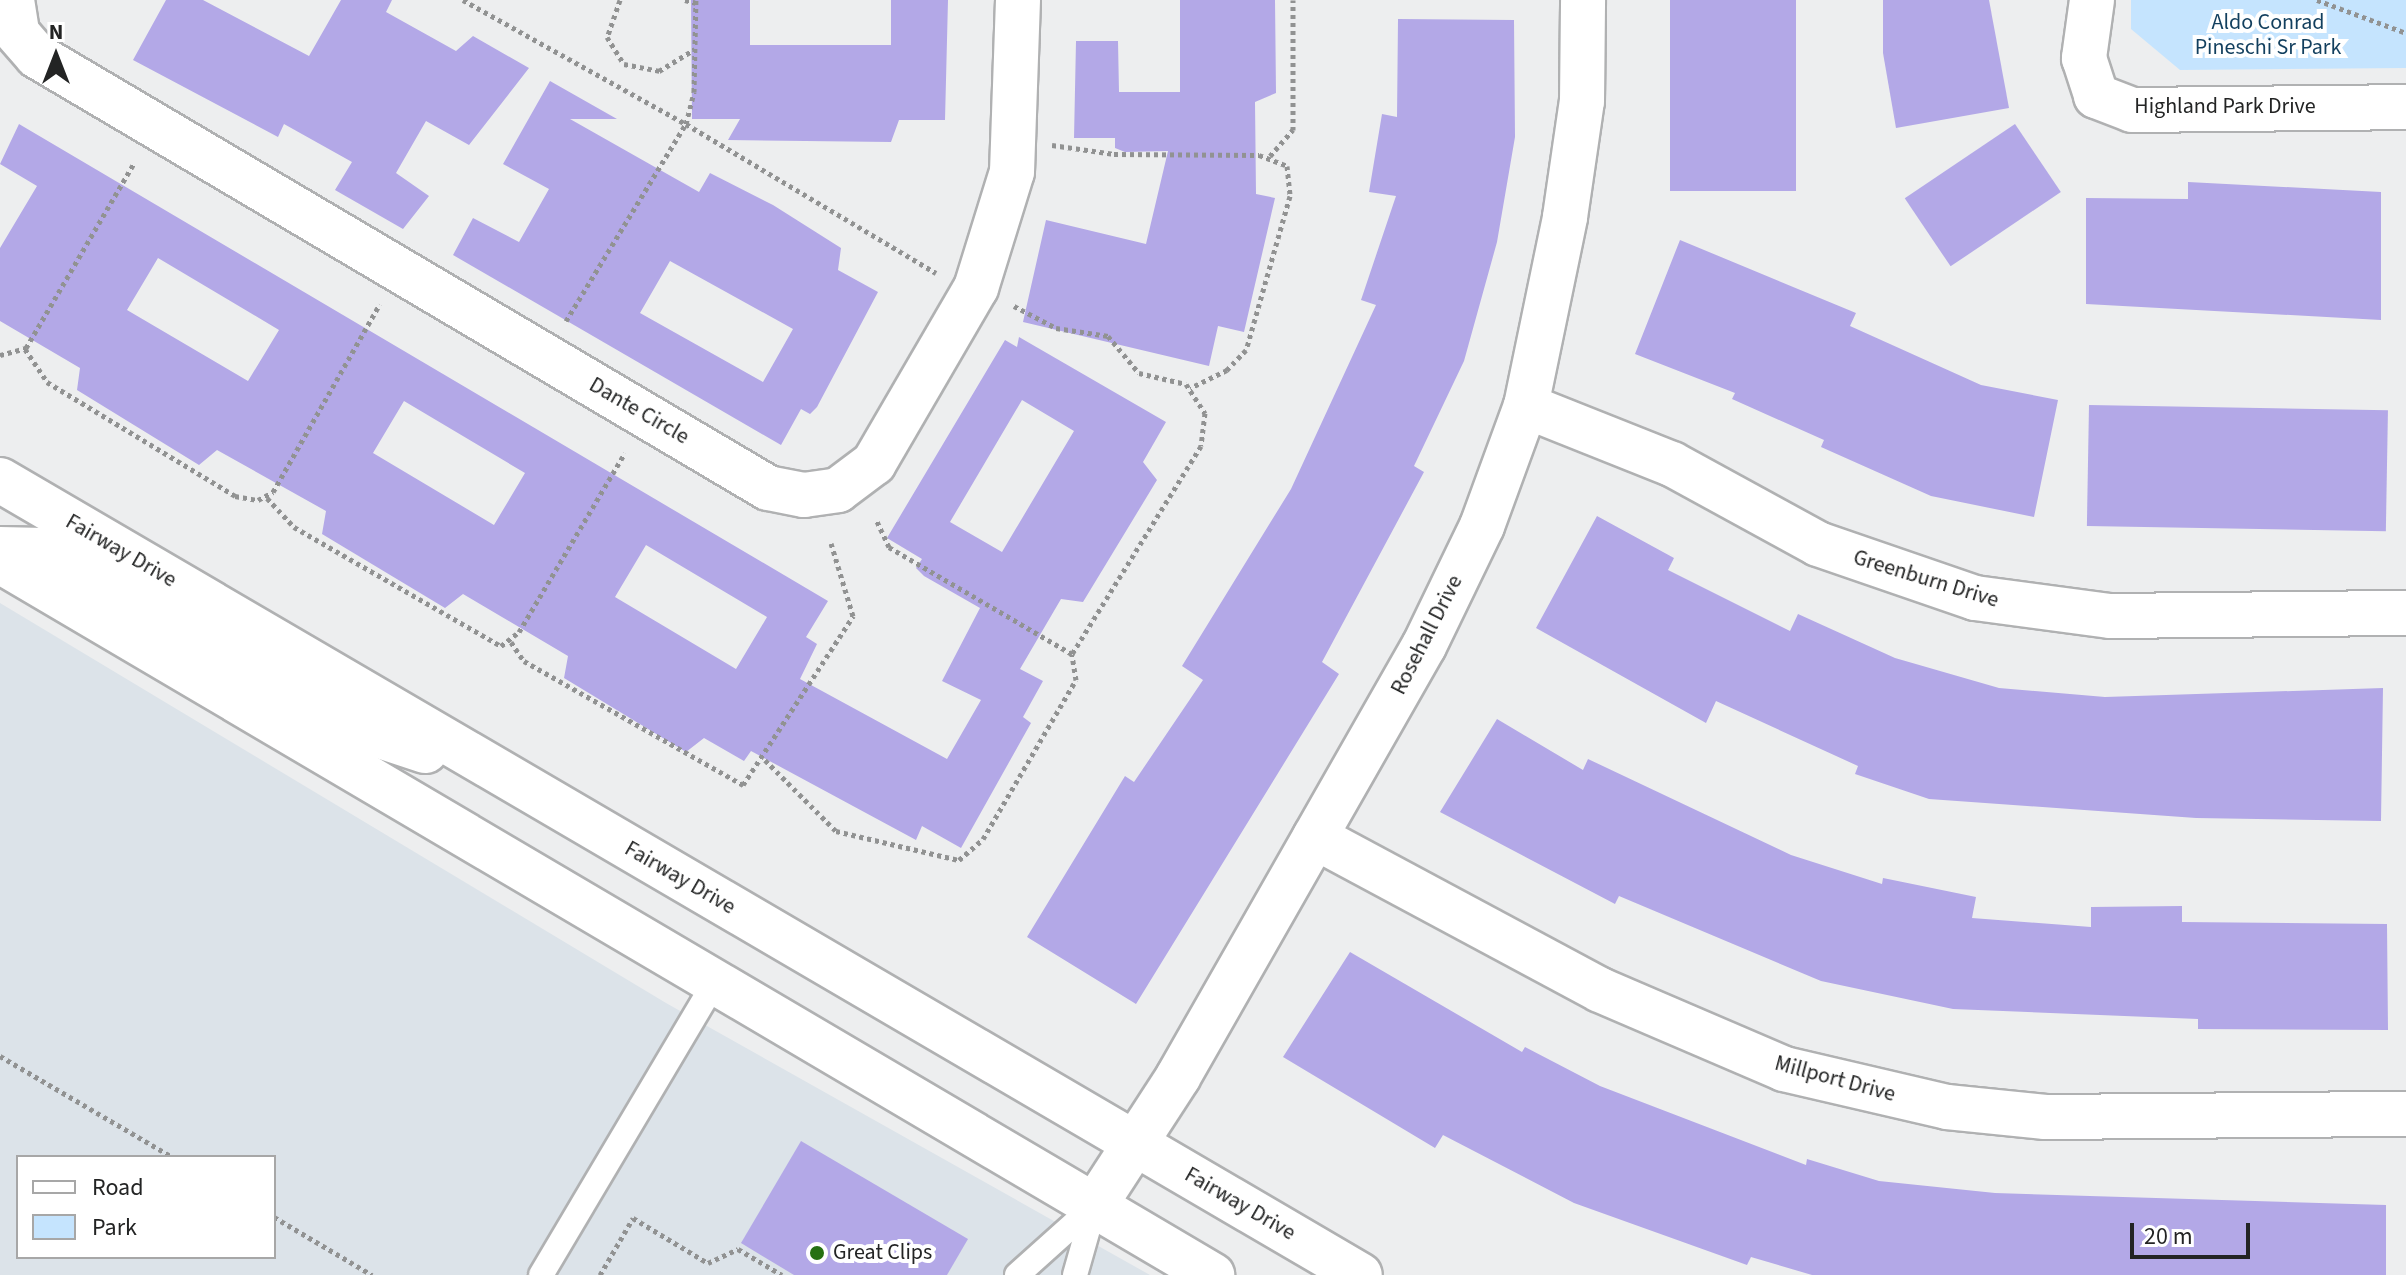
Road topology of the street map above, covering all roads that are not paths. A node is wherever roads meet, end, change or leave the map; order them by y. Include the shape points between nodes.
1 (12, 0) edge
2 (1018, 0) edge
3 (1583, 0) edge
4 (2092, 0) edge
5 (2406, 107) edge
6 (1526, 406) junction
7 (0, 480) edge
8 (0, 549) edge
9 (0, 561) edge
10 (2406, 613) edge
11 (515, 782) junction
12 (1315, 837) junction
13 (715, 982) junction
14 (2406, 1114) edge
15 (1137, 1144) junction
16 (1095, 1205) junction
17 (541, 1275) edge
18 (1017, 1275) edge
19 (1075, 1275) edge
20 (1212, 1275) edge
21 (1360, 1275) edge

1 - 2 street, Dante Circle via 17,33 37,56 768,488 815,495 838,490 874,463 991,254 1012,172
3 - 6 street, Rosehall Drive via 1580,116
4 - 5 street, Highland Park Drive via 2084,58 2096,96 2132,110
6 - 10 street, Greenburn Drive via 1672,464 1818,544 1975,598 2110,616
6 - 12 street, Rosehall Drive via 1482,526 1437,620
7 - 11 street, Fairway Drive
8 - 11 street via 43,550 359,729
9 - 13 street
11 - 15 street, Fairway Drive
12 - 14 street, Millport Drive via 1600,990 1784,1069 1947,1107 2045,1117
12 - 15 street, Rosehall Drive
13 - 16 street
13 - 17 lane
15 - 16 street, Rosehall Drive
15 - 21 street, Fairway Drive
16 - 18 lane
16 - 19 lane
16 - 20 street

